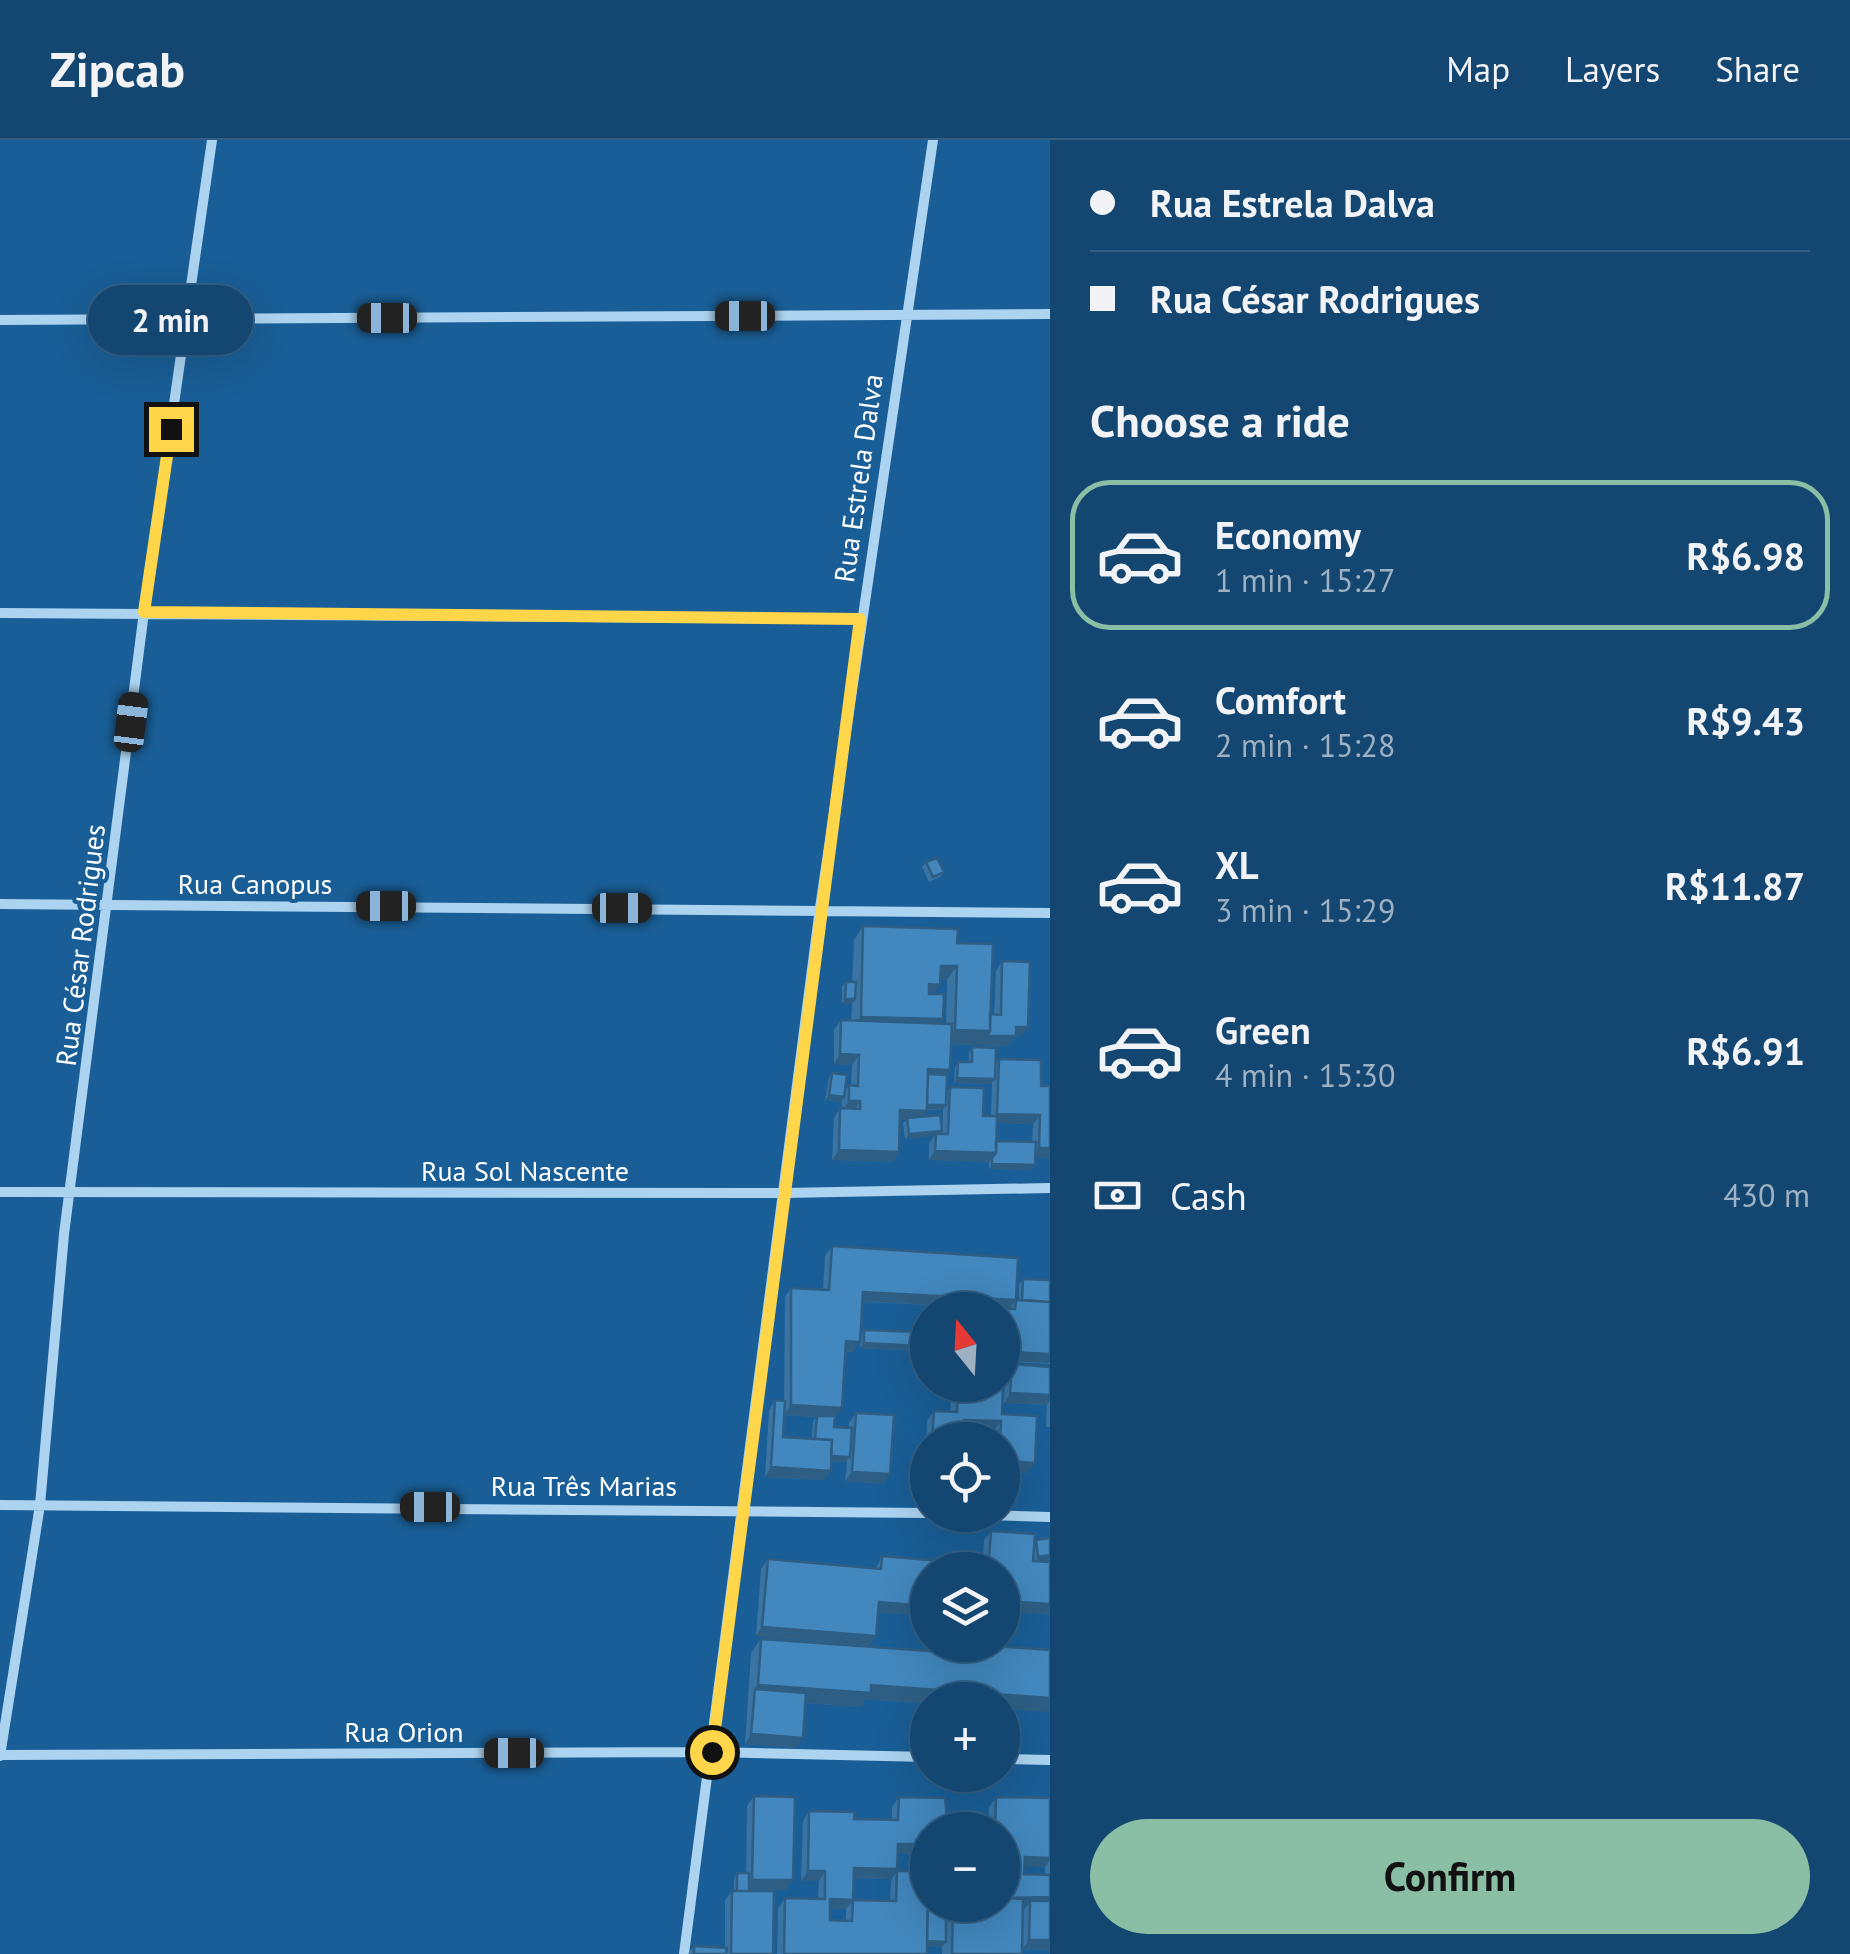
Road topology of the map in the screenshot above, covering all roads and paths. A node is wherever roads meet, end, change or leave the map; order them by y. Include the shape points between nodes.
1 (212, 140) edge
2 (933, 140) edge
3 (1050, 314) edge
4 (904, 316) junction
5 (188, 319) junction
6 (0, 320) edge
7 (144, 612) junction
8 (0, 613) edge
9 (860, 619) junction
10 (0, 904) edge
11 (109, 904) junction
12 (820, 908) junction
13 (1050, 913) edge
14 (1050, 1188) edge
15 (0, 1192) edge
16 (71, 1192) junction
17 (785, 1193) junction
18 (0, 1505) edge
19 (40, 1505) junction
20 (743, 1508) junction
21 (910, 1513) edge
22 (1020, 1516) edge
23 (1050, 1516) edge
24 (712, 1752) junction
25 (0, 1755) edge
26 (910, 1757) edge
27 (1020, 1759) edge
28 (1050, 1760) edge
29 (684, 1954) edge

1 - 5 street, Rua César Rodrigues
2 - 4 street, Rua Estrela Dalva
3 - 4 street
4 - 5 street
4 - 9 street, Rua Estrela Dalva
5 - 6 street
5 - 7 street, Rua César Rodrigues
7 - 8 street
7 - 9 street
7 - 11 street, Rua César Rodrigues
9 - 12 street, Rua Estrela Dalva
10 - 11 street, Rua Canopus
11 - 12 street, Rua Canopus
11 - 16 street, Rua César Rodrigues
12 - 13 street, Rua Canopus
12 - 17 street, Rua Estrela Dalva
14 - 17 street, Rua Sol Nascente
15 - 16 street, Rua Sol Nascente
16 - 17 street, Rua Sol Nascente
16 - 19 street, Rua César Rodrigues
17 - 20 street, Rua Estrela Dalva
18 - 19 street, Rua Três Marias
19 - 20 street, Rua Três Marias
19 - 25 street, Rua César Rodrigues
20 - 21 street, Rua Três Marias
20 - 24 street, Rua Estrela Dalva
22 - 23 street
24 - 25 street, Rua Orion
24 - 26 street, Rua Orion
24 - 29 street, Rua Estrela Dalva
27 - 28 street

